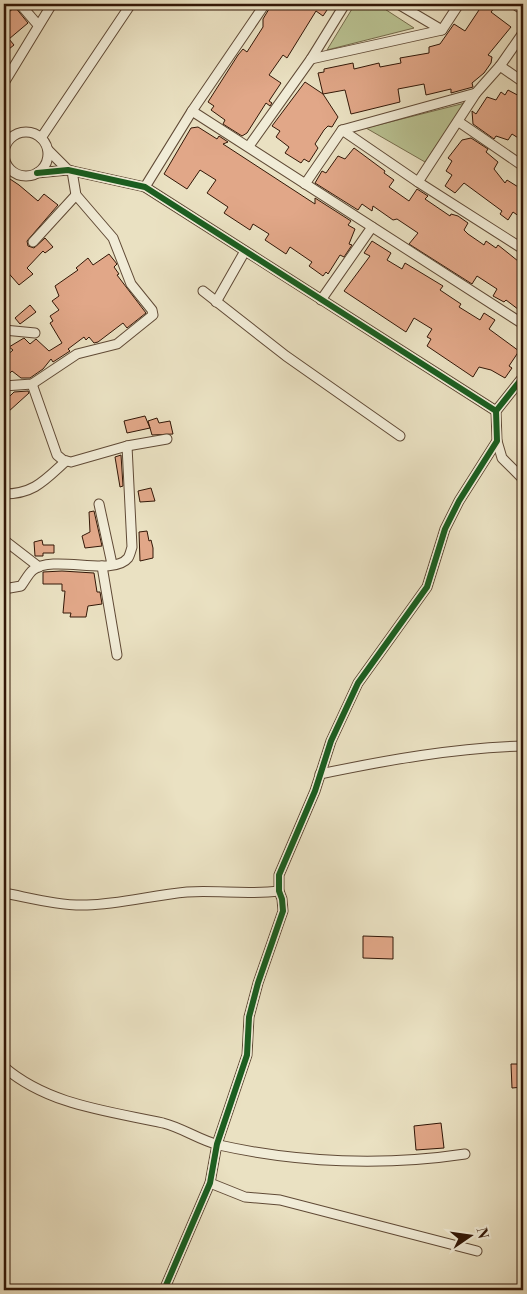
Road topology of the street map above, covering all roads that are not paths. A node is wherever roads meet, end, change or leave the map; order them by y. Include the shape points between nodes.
1 (20, 4) edge
2 (52, 4) edge
3 (131, 4) edge
4 (265, 4) edge
5 (345, 4) edge
6 (398, 4) edge
7 (459, 4) edge
8 (514, 4) edge
9 (523, 10) edge
10 (38, 25) junction
11 (442, 30) junction
12 (523, 32) edge
13 (311, 59) junction
14 (500, 66) junction
15 (4, 82) edge
16 (523, 82) edge
17 (476, 93) junction
18 (192, 111) junction
19 (459, 122) junction
20 (342, 130) junction
21 (6, 138) edge
22 (41, 138) junction
23 (249, 146) junction
24 (48, 150) junction
25 (5, 163) edge
26 (523, 166) edge
27 (70, 170) junction
28 (37, 173) junction
29 (418, 182) junction
30 (304, 184) junction
31 (145, 187) junction
32 (76, 195) junction
33 (372, 227) junction
34 (32, 242) dead end
35 (523, 249) edge
36 (245, 251) junction
37 (203, 291) dead end
38 (321, 300) junction
39 (216, 302) junction
40 (523, 324) edge
41 (4, 330) edge
42 (35, 333) dead end
43 (523, 377) edge
44 (32, 384) junction
45 (4, 386) edge
46 (496, 411) junction
47 (400, 436) dead end
48 (167, 439) dead end
49 (497, 442) junction
50 (127, 446) junction
51 (66, 461) junction
52 (523, 478) edge
53 (4, 494) edge
54 (100, 504) dead end
55 (4, 540) edge
56 (112, 564) junction
57 (102, 566) junction
58 (39, 567) junction
59 (4, 589) edge
60 (116, 655) dead end
61 (523, 746) edge
62 (320, 774) junction
63 (279, 891) junction
64 (4, 893) edge
65 (4, 1067) edge
66 (217, 1144) junction
67 (465, 1154) dead end
68 (210, 1183) junction
69 (476, 1251) dead end
70 (164, 1290) edge

1 - 10 street
2 - 10 street
3 - 22 street
4 - 18 street
5 - 13 street
6 - 11 street
7 - 11 street
8 - 9 street
10 - 15 street
11 - 13 street
12 - 14 street
13 - 23 street
14 - 16 street
14 - 17 street
17 - 19 street
17 - 20 street
18 - 23 street
18 - 31 street
19 - 26 street
19 - 29 street
20 - 29 street
20 - 30 street
21 - 22 street via 20,132
21 - 25 street
22 - 24 street
23 - 30 street
24 - 27 street
24 - 28 street via 46,163
25 - 28 street via 24,176
27 - 28 street
27 - 31 street
27 - 32 street
29 - 35 street
30 - 33 street
31 - 36 street
32 - 34 street
32 - 44 street via 113,238 130,284 153,315 117,344 78,354
33 - 38 street
33 - 40 street
36 - 38 street
36 - 39 street
37 - 39 street
38 - 46 street
39 - 47 street
41 - 42 street
43 - 46 street
44 - 45 street
44 - 51 street via 57,454
46 - 49 street
48 - 50 street
49 - 52 street via 502,458
49 - 62 street via 445,529 427,587 358,684 331,740
50 - 51 street
50 - 56 street via 132,547 129,557
51 - 53 street via 38,486 20,494
54 - 56 street
55 - 58 street
56 - 57 street
57 - 58 street via 65,564
57 - 60 street
58 - 59 street via 21,586
61 - 62 street via 416,755
62 - 63 street via 279,875
63 - 64 street via 188,892 88,905 70,905
63 - 66 street via 283,911 249,1017 247,1055 241,1079
65 - 66 street via 40,1091 111,1114 184,1128
66 - 67 street via 295,1157 352,1161
66 - 68 street
68 - 69 street via 245,1197 280,1200
68 - 70 street

